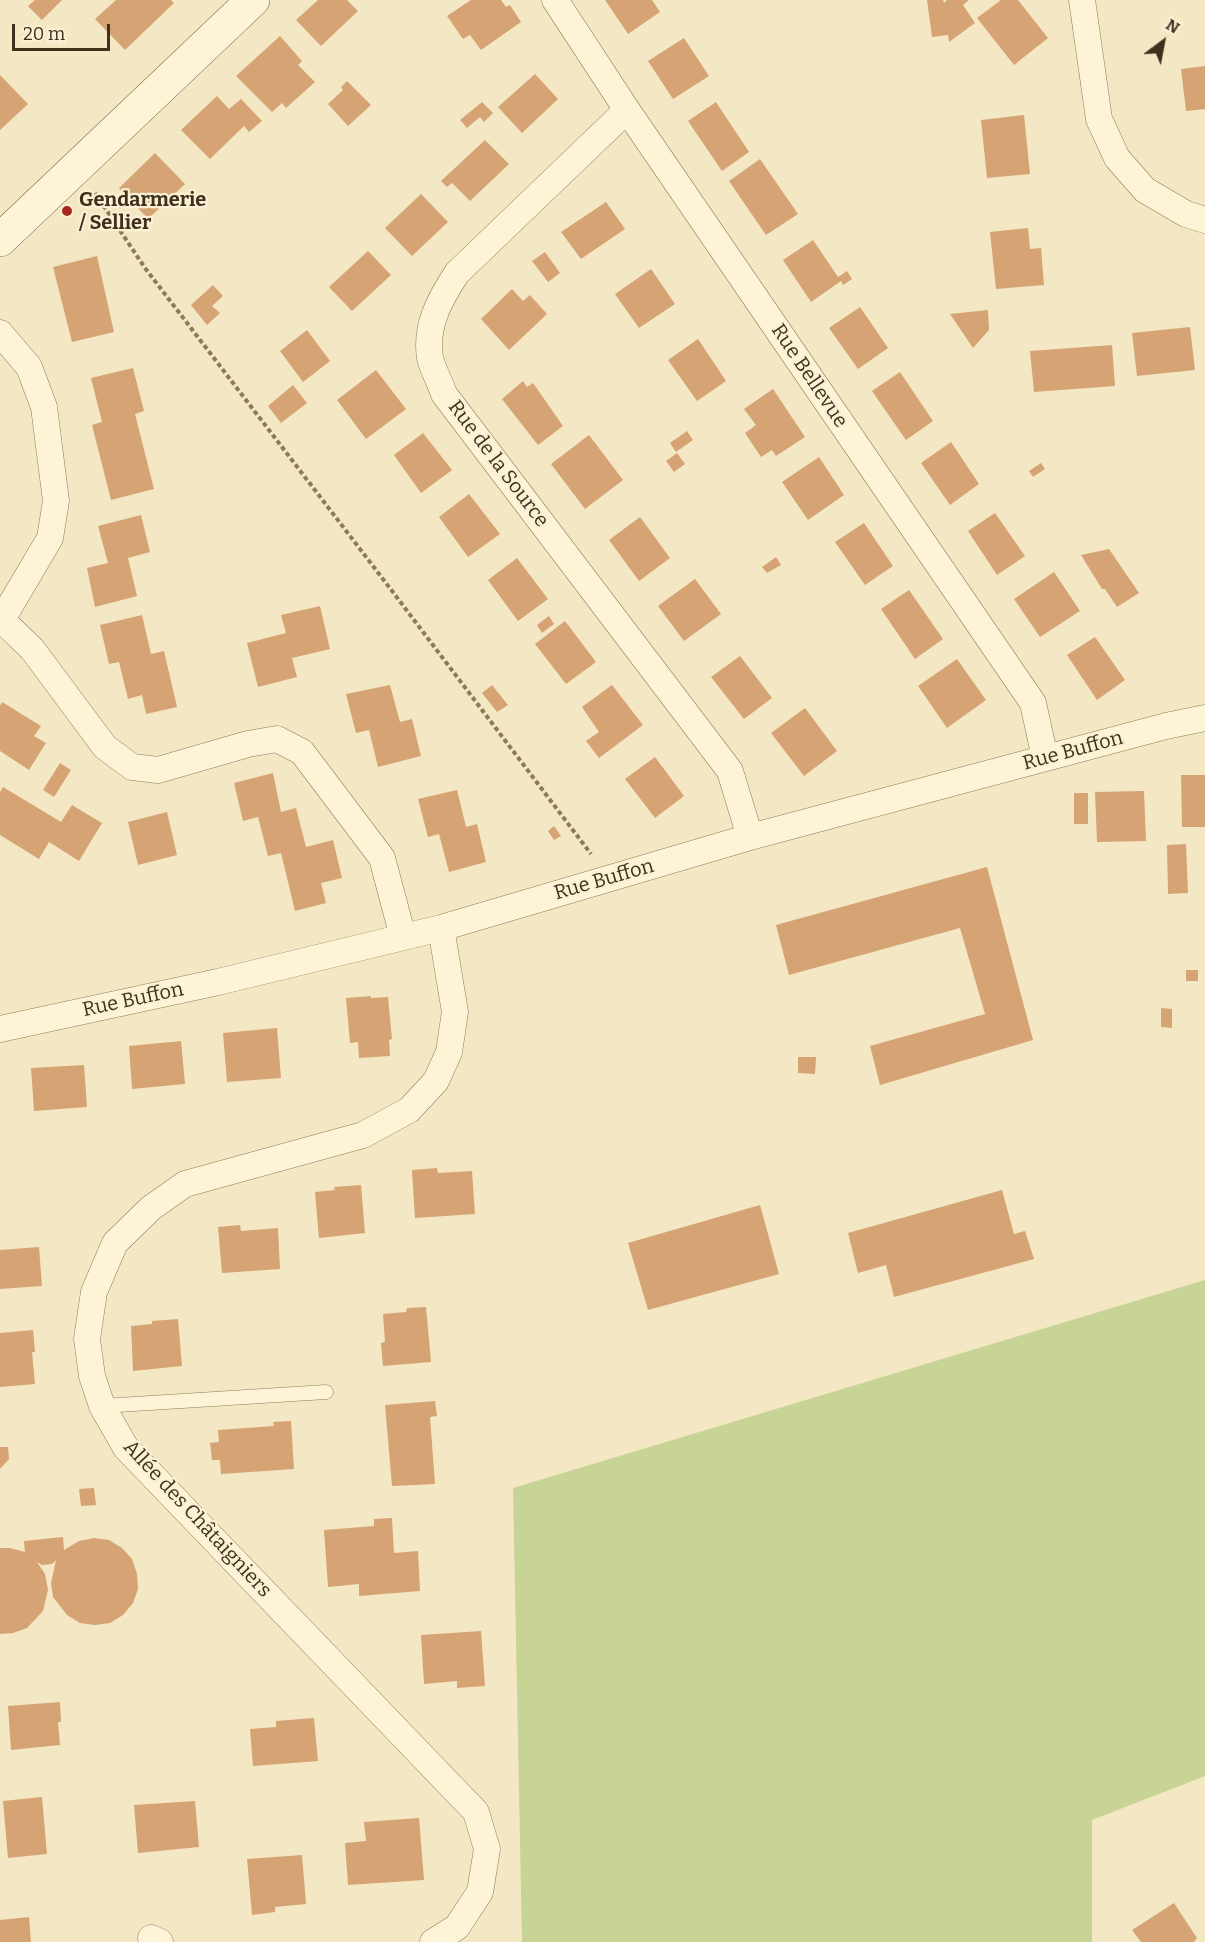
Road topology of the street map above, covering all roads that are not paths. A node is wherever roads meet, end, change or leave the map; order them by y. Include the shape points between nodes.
1 (555, 0) edge
2 (1082, 0) edge
3 (245, 3) edge
4 (627, 110) junction
5 (1205, 220) edge
6 (0, 240) edge
7 (0, 333) edge
8 (1, 622) edge
9 (1205, 718) edge
10 (1045, 758) junction
11 (750, 837) junction
12 (441, 928) junction
13 (403, 938) junction
14 (0, 1029) edge
15 (326, 1392) dead end
16 (102, 1406) junction
17 (434, 1942) edge

1 - 4 street, Rue Bellevue
2 - 5 street via 1099,119 1117,158 1145,190 1186,214
3 - 6 main road
4 - 10 street, Rue Bellevue via 1033,703
4 - 11 street, Rue de la Source via 457,273 439,300 429,331 430,359 444,394 730,771
7 - 8 street via 29,367 44,407 56,501 50,538
8 - 13 street via 32,649 105,747 132,767 158,770 277,739 302,752 382,858
9 - 10 street, Rue Buffon
10 - 11 street, Rue Buffon
11 - 12 street, Rue Buffon
12 - 13 street, Rue Buffon
12 - 16 street, Allée des Châtaigniers via 455,1012 449,1052 436,1082 410,1110 363,1135 185,1184 151,1208 122,1236 115,1243 94,1292 87,1340 92,1376
13 - 14 street, Rue Buffon
15 - 16 lane
16 - 17 street, Allée des Châtaigniers via 126,1448 476,1812 487,1849 480,1892 457,1927

